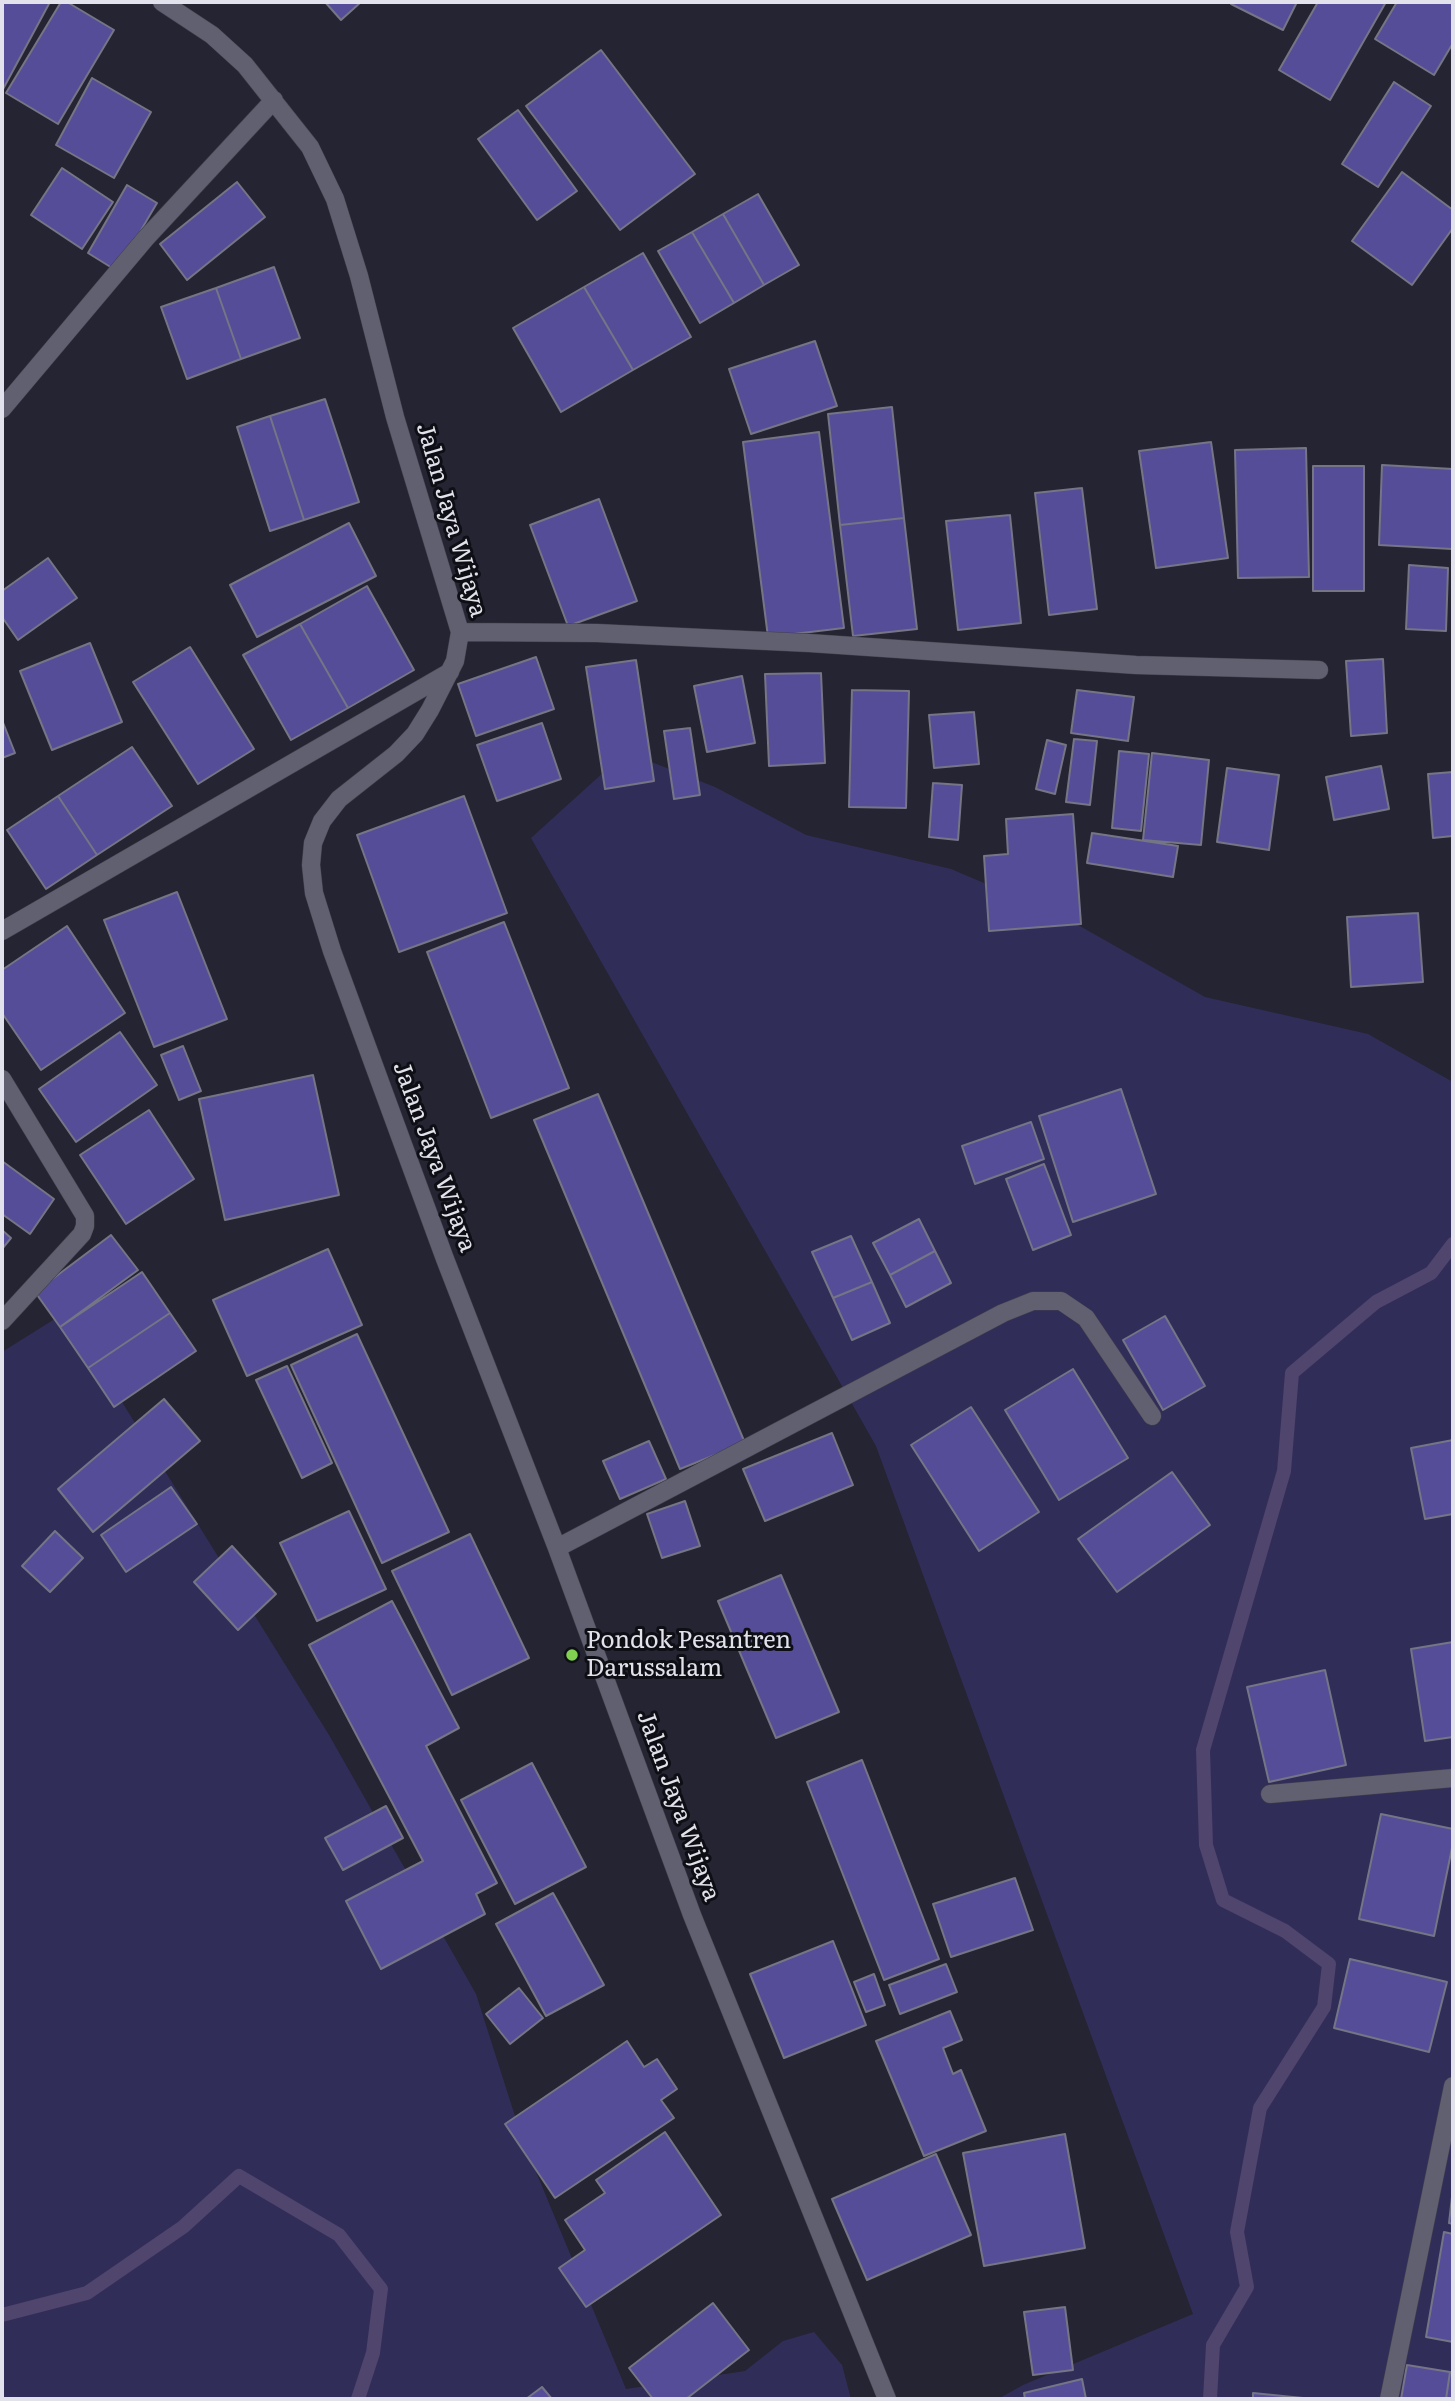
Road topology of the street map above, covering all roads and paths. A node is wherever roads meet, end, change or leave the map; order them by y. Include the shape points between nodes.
1 (162, 2) edge
2 (274, 100) junction
3 (2, 409) edge
4 (460, 632) junction
5 (1319, 670) dead end
6 (450, 672) junction
7 (2, 931) edge
8 (2, 1079) edge
9 (2, 1321) edge
10 (1152, 1416) dead end
11 (557, 1548) junction
12 (1453, 1778) edge
13 (1270, 1794) dead end
14 (1453, 2086) edge
15 (887, 2399) edge
16 (1389, 2399) edge

1 - 2 street, Jalan Jaya Wijaya via 212,35
2 - 3 street via 146,238
2 - 4 street, Jalan Jaya Wijaya via 310,147 335,199
4 - 5 street via 597,633 1136,665
4 - 6 street, Jalan Jaya Wijaya
6 - 7 street
6 - 11 street, Jalan Jaya Wijaya via 415,734 339,799 322,821 313,843 314,892 445,1259
8 - 9 street via 85,1216 82,1234
10 - 11 street via 1086,1318 1061,1301 1033,1301
11 - 15 street, Jalan Jaya Wijaya via 692,1915
12 - 13 street
14 - 16 street

